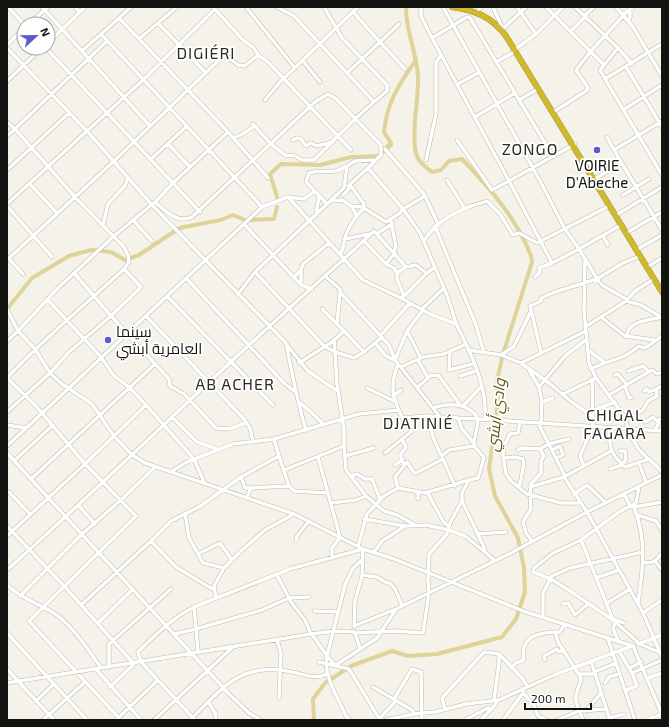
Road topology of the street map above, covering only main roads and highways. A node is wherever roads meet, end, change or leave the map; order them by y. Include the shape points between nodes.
1 (452, 7) edge
2 (468, 7) edge
3 (478, 10) edge
4 (516, 49) junction
5 (534, 78) junction
6 (574, 144) junction
7 (583, 159) junction
8 (610, 205) junction
9 (638, 250) junction
10 (661, 285) edge
11 (662, 292) edge

1 - 3 highway
2 - 3 highway
3 - 4 highway via 500,28
3 - 4 highway via 488,14 503,28
4 - 5 highway
5 - 6 highway
5 - 6 highway via 538,89
6 - 7 highway
7 - 8 highway
7 - 8 highway
8 - 9 highway
8 - 9 highway via 618,214
9 - 10 highway
9 - 10 highway via 654,279
10 - 11 highway

